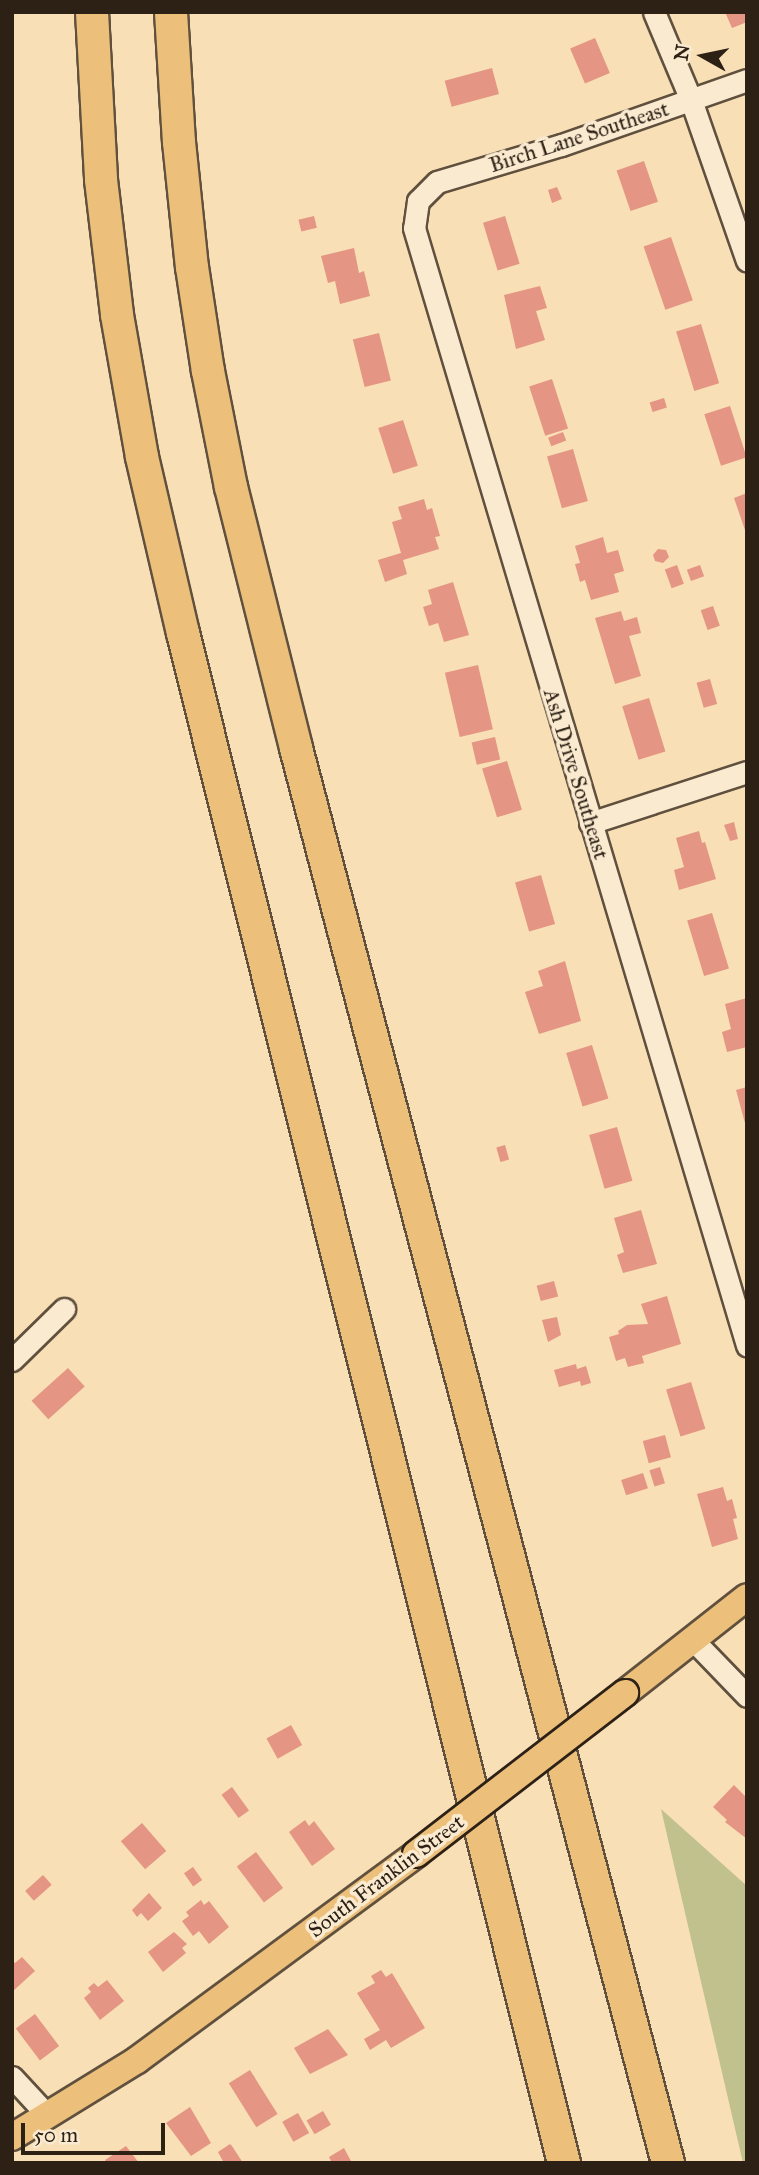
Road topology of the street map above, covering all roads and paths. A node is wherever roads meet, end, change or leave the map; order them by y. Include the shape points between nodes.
1 (92, 12) edge
2 (172, 12) edge
3 (654, 12) edge
4 (747, 80) edge
5 (691, 100) junction
6 (418, 201) joint
7 (747, 261) edge
8 (747, 772) edge
9 (590, 823) junction
10 (65, 1309) dead end
11 (747, 1345) edge
12 (12, 1360) edge
13 (747, 1597) edge
14 (693, 1640) junction
15 (747, 1696) edge
16 (12, 2077) edge
17 (48, 2116) junction
18 (12, 2137) edge
19 (564, 2163) edge
20 (668, 2163) edge

1 - 19 highway via 101,180 117,315 145,471
2 - 20 highway via 192,267 231,487
3 - 5 street
4 - 5 street, Birch Lane Southeast
5 - 6 street, Birch Lane Southeast via 437,182
5 - 7 street
6 - 9 street, Ash Drive Southeast via 414,228
8 - 9 street
9 - 11 street, Ash Drive Southeast
10 - 12 street
13 - 14 main road, South Franklin Street
14 - 15 street
14 - 17 main road, South Franklin Street, bridge via 416,1854 137,2060
16 - 17 street
17 - 18 main road, South Franklin Street

